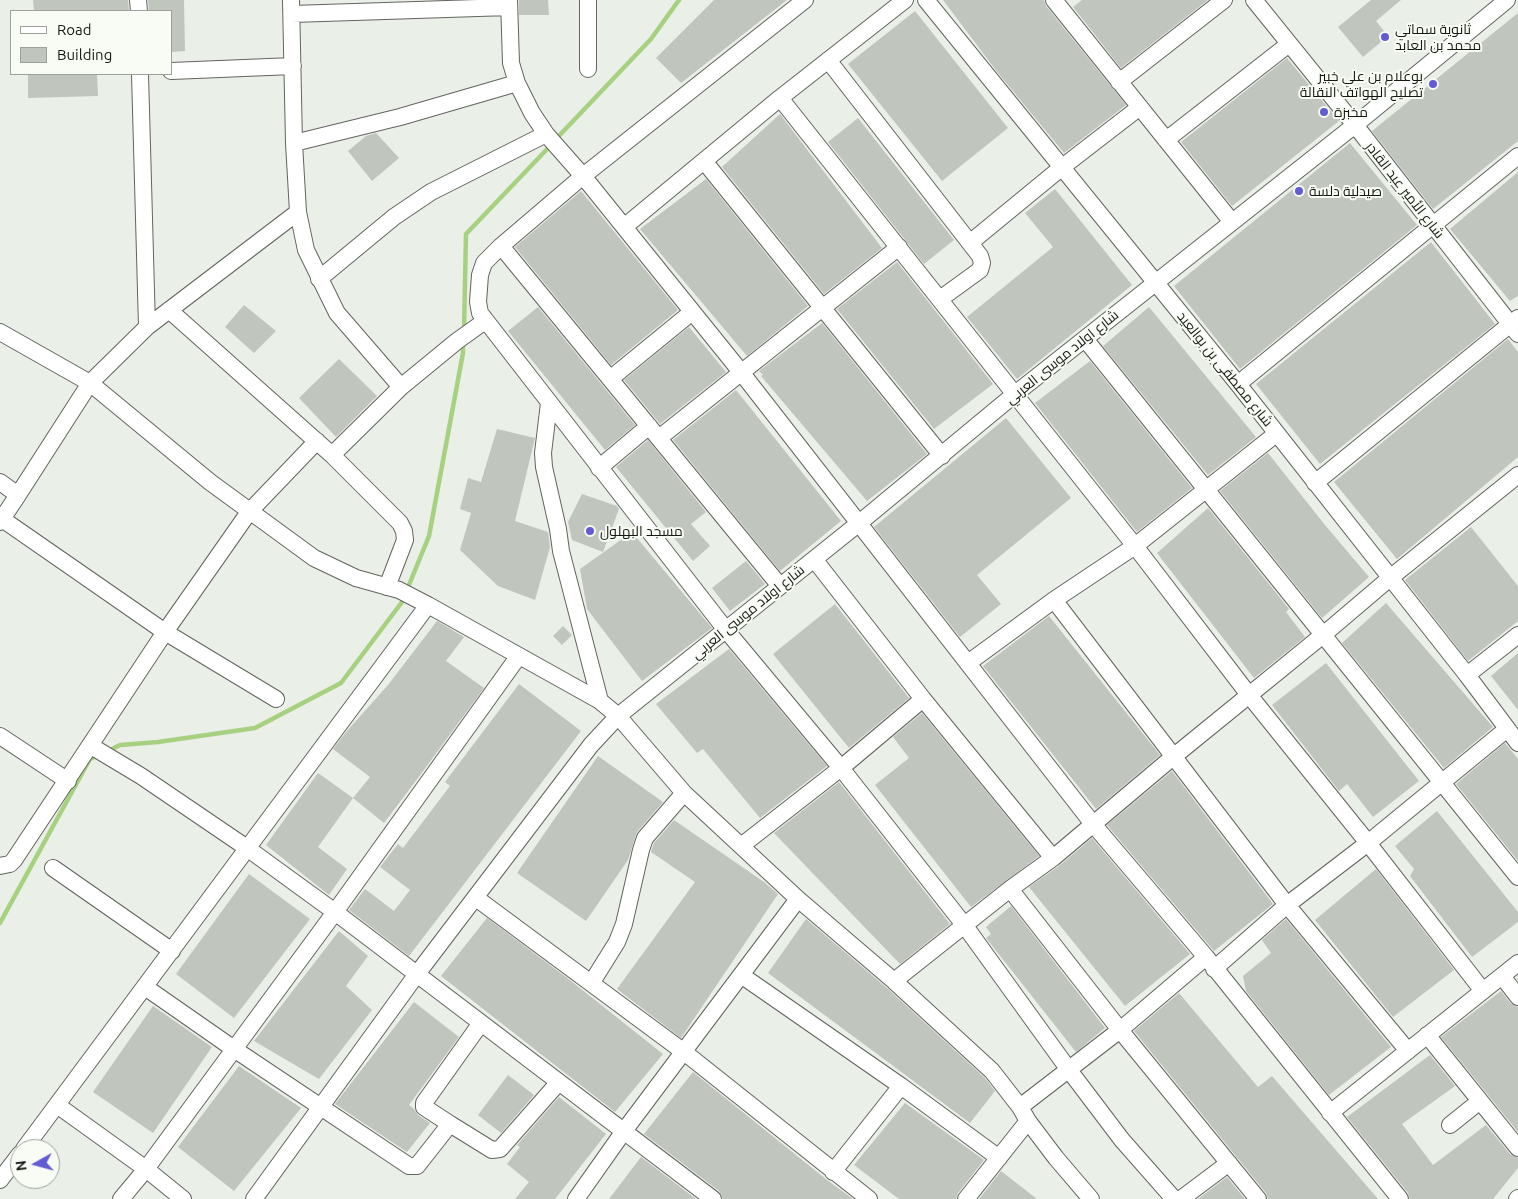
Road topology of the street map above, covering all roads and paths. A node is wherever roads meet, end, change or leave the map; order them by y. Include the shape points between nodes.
1 (588, 0) edge
2 (804, 0) edge
3 (905, 0) edge
4 (926, 0) edge
5 (1224, 0) edge
6 (1254, 0) edge
7 (1508, 0) edge
8 (1062, 3) edge
9 (509, 4) edge
10 (416, 5) edge
11 (292, 7) edge
12 (1289, 44) junction
13 (828, 60) junction
14 (293, 66) junction
15 (588, 69) dead end
16 (172, 71) edge
17 (140, 75) edge
18 (1119, 82) junction
19 (517, 83) junction
20 (780, 98) junction
21 (1140, 107) junction
22 (1355, 125) junction
23 (546, 134) junction
24 (1166, 140) junction
25 (294, 143) junction
26 (1518, 156) edge
27 (704, 161) junction
28 (1062, 168) junction
29 (583, 176) junction
30 (298, 212) junction
31 (1232, 222) junction
32 (1432, 225) junction
33 (624, 227) junction
34 (971, 242) junction
35 (501, 246) junction
36 (899, 247) junction
37 (319, 278) junction
38 (1156, 283) junction
39 (940, 299) junction
40 (822, 307) junction
41 (169, 310) junction
42 (692, 312) junction
43 (485, 321) junction
44 (1515, 325) edge
45 (147, 327) junction
46 (0, 332) edge
47 (1085, 339) junction
48 (741, 372) junction
49 (610, 379) junction
50 (90, 383) junction
51 (1238, 384) junction
52 (401, 386) junction
53 (1015, 394) junction
54 (549, 403) junction
55 (654, 432) junction
56 (1276, 434) junction
57 (317, 441) junction
58 (332, 455) junction
59 (942, 456) junction
60 (599, 468) junction
61 (1518, 475) edge
62 (0, 482) edge
63 (1315, 483) junction
64 (1207, 490) junction
65 (18, 494) junction
66 (249, 512) junction
67 (1, 521) edge
68 (858, 524) junction
69 (1135, 546) junction
70 (814, 558) junction
71 (1390, 578) junction
72 (780, 586) junction
73 (399, 592) junction
74 (1054, 600) junction
75 (428, 605) junction
76 (726, 630) junction
77 (165, 632) junction
78 (1323, 635) junction
79 (1518, 635) edge
80 (518, 656) junction
81 (968, 663) junction
82 (1468, 675) junction
83 (1249, 695) junction
84 (276, 699) dead end
85 (923, 699) junction
86 (600, 701) junction
87 (618, 716) junction
88 (1507, 729) junction
89 (0, 736) edge
90 (1518, 743) edge
91 (91, 746) junction
92 (1173, 756) junction
93 (841, 768) junction
94 (68, 781) junction
95 (1443, 782) junction
96 (684, 793) junction
97 (1093, 824) junction
98 (1368, 843) junction
99 (741, 846) junction
100 (247, 848) junction
101 (1053, 858) junction
102 (0, 866) edge
103 (53, 868) dead end
104 (1518, 877) edge
105 (1010, 888) junction
106 (476, 898) junction
107 (798, 899) junction
108 (1287, 905) junction
109 (335, 912) junction
110 (965, 926) junction
111 (172, 951) junction
112 (1210, 963) junction
113 (1518, 963) edge
114 (417, 974) junction
115 (741, 975) junction
116 (1502, 976) junction
117 (894, 981) junction
118 (592, 982) junction
119 (145, 987) junction
120 (1483, 990) junction
121 (1518, 996) edge
122 (481, 1023) junction
123 (1120, 1030) junction
124 (1427, 1035) junction
125 (234, 1049) junction
126 (1408, 1051) junction
127 (684, 1052) junction
128 (1068, 1070) junction
129 (559, 1082) junction
130 (901, 1086) junction
131 (1480, 1100) junction
132 (57, 1105) junction
133 (320, 1107) junction
134 (1330, 1112) junction
135 (1024, 1114) junction
136 (450, 1124) junction
137 (1450, 1125) dead end
138 (624, 1131) junction
139 (32, 1139) edge
140 (1518, 1148) edge
141 (999, 1158) junction
142 (1229, 1163) junction
143 (10, 1167) edge
144 (146, 1169) junction
145 (833, 1172) junction
146 (0, 1180) edge
147 (121, 1199) edge
148 (183, 1199) edge
149 (254, 1199) edge
150 (576, 1199) edge
151 (712, 1199) edge
152 (869, 1199) edge
153 (966, 1199) edge
154 (1091, 1199) edge
155 (1174, 1199) edge
156 (1181, 1199) edge
157 (1258, 1199) edge
158 (1400, 1199) edge

1 - 15 street
2 - 29 street
3 - 13 street
4 - 28 street, شارع مصطفى بن بوالعيد
5 - 18 street
6 - 12 street, شارع الأمير عبد القادر
7 - 22 street, شارع اولاد موسى العربي
8 - 18 street
9 - 10 street
9 - 19 street via 511,62
10 - 11 street
11 - 14 street
12 - 22 street, شارع الأمير عبد القادر
12 - 24 street
13 - 20 street
13 - 34 street
14 - 16 street
14 - 25 street
17 - 45 street
18 - 21 street
19 - 23 street
19 - 25 street
20 - 27 street
20 - 36 street
21 - 24 street
21 - 28 street
22 - 31 street, شارع اولاد موسى العربي
22 - 32 street, شارع الأمير عبد القادر
23 - 29 street
23 - 37 street via 432,192 394,217
24 - 31 street
25 - 30 street
26 - 32 street
27 - 33 street
27 - 40 street
28 - 34 street
28 - 38 street, شارع مصطفى بن بوالعيد
29 - 33 street
29 - 35 street
30 - 37 street via 306,250
30 - 41 street
31 - 38 street, شارع اولاد موسى العربي
32 - 44 street, شارع الأمير عبد القادر
32 - 51 street
33 - 42 street
34 - 39 street via 982,262 980,270
35 - 43 street via 484,263 480,275 478,302
35 - 49 street
36 - 39 street
36 - 40 street
37 - 52 street via 337,313
38 - 47 street, شارع اولاد موسى العربي
38 - 51 street, شارع مصطفى بن بوالعيد
39 - 53 street
40 - 48 street
40 - 59 street
41 - 45 street
41 - 57 street
42 - 48 street
42 - 49 street
43 - 52 street
43 - 54 street
44 - 63 street
45 - 50 street
46 - 50 street
47 - 53 street, شارع اولاد موسى العربي
47 - 64 street
48 - 55 street
48 - 68 street
49 - 55 street
50 - 65 street
50 - 66 street
51 - 56 street, شارع مصطفى بن بوالعيد
52 - 58 street
53 - 59 street, شارع اولاد موسى العربي
53 - 69 street
54 - 60 street
54 - 86 street via 544,466 561,551
55 - 60 street
55 - 72 street
56 - 63 street, شارع مصطفى بن بوالعيد
56 - 64 street
57 - 58 street
57 - 66 street
58 - 73 street via 400,523 405,540
59 - 68 street, شارع اولاد موسى العربي
60 - 76 street
61 - 71 street
62 - 65 street
63 - 71 street, شارع مصطفى بن بوالعيد
64 - 69 street
64 - 78 street
65 - 67 street
66 - 73 street via 314,558 356,578
66 - 77 street
67 - 77 street
68 - 70 street, شارع اولاد موسى العربي
68 - 81 street
69 - 74 street
69 - 83 street
70 - 72 street, شارع اولاد موسى العربي
70 - 85 street
71 - 78 street
71 - 82 street, شارع مصطفى بن بوالعيد
72 - 76 street, شارع اولاد موسى العربي
73 - 75 street
74 - 81 street
74 - 92 street
75 - 80 street
75 - 100 street
76 - 87 street, شارع اولاد موسى العربي
76 - 93 street
77 - 84 street
77 - 91 street
78 - 83 street
78 - 95 street
79 - 82 street
80 - 86 street
80 - 109 street
81 - 97 street
82 - 88 street, شارع مصطفى بن بوالعيد
83 - 92 street
83 - 98 street
85 - 93 street
85 - 101 street
86 - 87 street
87 - 96 street
87 - 106 street, شارع اولاد موسى العربي via 591,745
88 - 90 street, شارع مصطفى بن بوالعيد
88 - 95 street
89 - 94 street
91 - 94 street
91 - 100 street
92 - 97 street
92 - 108 street
93 - 99 street
93 - 110 street
94 - 102 street via 14,860
95 - 98 street
95 - 104 street
96 - 99 street
96 - 118 street via 646,838 640,850 624,924 617,942
97 - 101 street
97 - 112 street
98 - 108 street
98 - 120 street
99 - 107 street
100 - 109 street
100 - 111 street
101 - 105 street
103 - 111 street
105 - 110 street
105 - 123 street
106 - 114 street, شارع اولاد موسى العربي
106 - 118 street
107 - 115 street
107 - 117 street
108 - 112 street
108 - 126 street
109 - 114 street
109 - 125 street
110 - 117 street
110 - 128 street
111 - 119 street
112 - 123 street
112 - 134 street
113 - 116 street
114 - 122 street
114 - 133 street, شارع اولاد موسى العربي
115 - 127 street
115 - 130 street
116 - 120 street
116 - 121 street
117 - 135 street via 992,1071
118 - 127 street
119 - 125 street
119 - 132 street
120 - 124 street
122 - 129 street
122 - 136 street via 424,1103 424,1107
123 - 128 street
123 - 142 street
124 - 126 street
124 - 131 street
125 - 133 street
125 - 144 street
126 - 134 street
127 - 138 street
127 - 145 street
128 - 135 street
128 - 155 street via 1122,1140
129 - 136 street via 497,1150
129 - 138 street
130 - 141 street
130 - 145 street
131 - 137 street
131 - 140 street
132 - 139 street
132 - 144 street
133 - 136 street via 409,1166 417,1166
133 - 149 street, شارع اولاد موسى العربي
134 - 158 street
135 - 141 street
135 - 154 street
138 - 150 street
138 - 151 street
141 - 153 street
142 - 156 street
142 - 157 street
143 - 146 street
144 - 147 street
144 - 148 street
145 - 152 street

